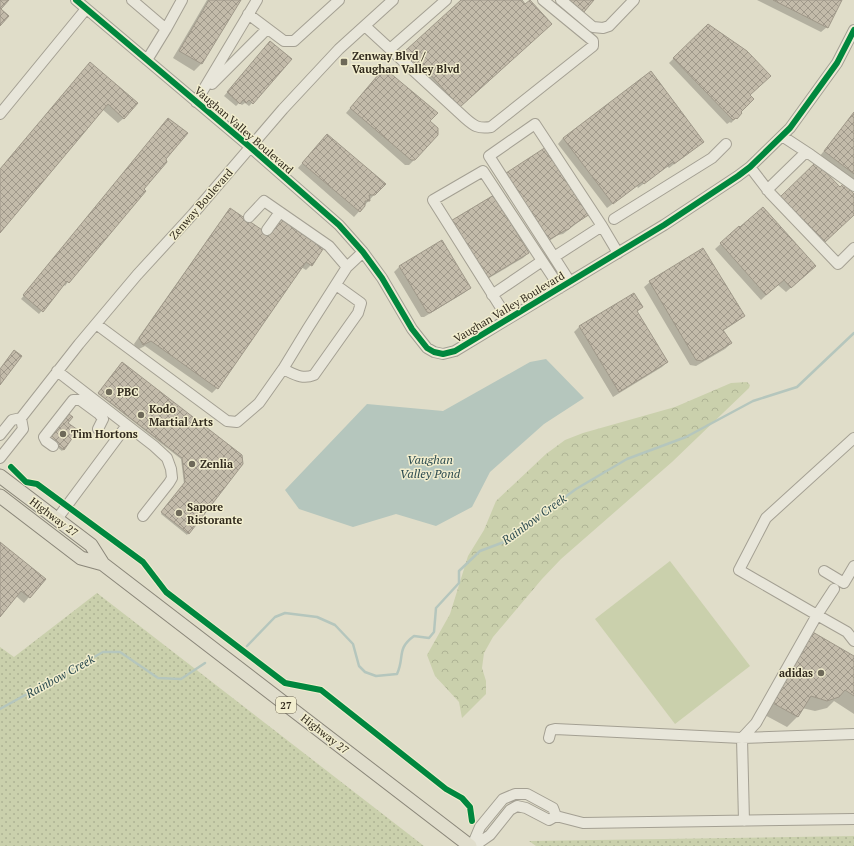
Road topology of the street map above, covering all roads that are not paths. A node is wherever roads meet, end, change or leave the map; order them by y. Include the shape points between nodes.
1 (76, 0) edge
2 (132, 0) edge
3 (182, 0) edge
4 (257, 0) edge
5 (338, 0) edge
6 (446, 0) edge
7 (543, 0) edge
8 (561, 0) edge
9 (634, 0) edge
10 (388, 2) edge
11 (86, 9) junction
12 (248, 14) junction
13 (365, 26) junction
14 (166, 29) junction
15 (267, 29) junction
16 (854, 30) edge
17 (390, 49) junction
18 (147, 60) junction
19 (198, 99) junction
20 (0, 114) edge
21 (782, 136) junction
22 (726, 144) dead end
23 (250, 147) junction
24 (806, 152) junction
25 (750, 167) junction
26 (854, 186) edge
27 (767, 190) junction
28 (280, 212) junction
29 (249, 218) dead end
30 (614, 219) dead end
31 (602, 226) junction
32 (267, 230) dead end
33 (854, 248) edge
34 (362, 252) junction
35 (618, 253) junction
36 (554, 257) junction
37 (542, 261) junction
38 (347, 267) junction
39 (570, 282) junction
40 (336, 285) junction
41 (560, 288) junction
42 (492, 295) junction
43 (508, 320) junction
44 (96, 324) junction
45 (283, 369) junction
46 (57, 371) junction
47 (21, 418) junction
48 (127, 425) junction
49 (100, 426) dead end
50 (0, 435) edge
51 (854, 438) edge
52 (53, 446) dead end
53 (0, 458) edge
54 (0, 476) edge
55 (0, 496) edge
56 (143, 516) dead end
57 (57, 519) junction
58 (103, 564) junction
59 (854, 566) edge
60 (824, 572) dead end
61 (834, 589) dead end
62 (817, 616) junction
63 (854, 642) edge
64 (854, 734) edge
65 (549, 738) dead end
66 (742, 738) junction
67 (854, 820) edge
68 (744, 821) junction
69 (472, 846) edge

1 - 11 street, Vaughan Valley Boulevard
2 - 14 street
3 - 14 street
4 - 12 street
5 - 15 street via 294,41 284,41
6 - 17 street
7 - 17 street via 593,41 593,46 491,127 476,127
8 - 9 street via 593,26 603,28
10 - 13 street, Zenway Boulevard
11 - 18 street, Vaughan Valley Boulevard
11 - 20 street
12 - 15 street
12 - 19 street
13 - 17 street
13 - 23 street, Zenway Boulevard via 339,49
14 - 18 street
15 - 19 street
16 - 21 street, Vaughan Valley Boulevard via 837,63
18 - 19 street, Vaughan Valley Boulevard
19 - 23 street, Vaughan Valley Boulevard
21 - 24 street
21 - 25 street, Vaughan Valley Boulevard
22 - 30 street via 712,158
23 - 34 street, Vaughan Valley Boulevard via 340,225
23 - 44 street, Zenway Boulevard
24 - 26 street
24 - 27 street
25 - 27 street
25 - 35 street, Vaughan Valley Boulevard
27 - 33 street via 838,264
28 - 29 street via 264,201
28 - 32 street
28 - 38 street via 329,246
31 - 35 street
31 - 36 street
31 - 36 street via 535,124 489,156
34 - 38 street
34 - 43 street, Vaughan Valley Boulevard via 382,278 412,329 427,348 434,352 455,352
35 - 39 street, Vaughan Valley Boulevard
36 - 39 street
37 - 41 street
37 - 42 street
37 - 42 street via 482,170 433,200
38 - 40 street
39 - 41 street, Vaughan Valley Boulevard
40 - 45 street
40 - 45 street via 361,303 358,313 314,375 307,378
41 - 43 street, Vaughan Valley Boulevard
42 - 43 street
44 - 45 street via 227,421 237,422 259,403
44 - 46 street, Zenway Boulevard
46 - 47 street, Zenway Boulevard
46 - 48 street
47 - 50 street, Zenway Boulevard via 12,420
47 - 53 street, Zenway Boulevard via 23,428
48 - 56 street via 167,458 171,469 172,478
48 - 57 street
49 - 52 street via 103,419 99,414 80,400 73,400 44,437
51 - 62 street via 766,518 739,570
54 - 57 main road, Highway 27 / 27
55 - 58 main road, Highway 27 / 27 via 81,558
57 - 58 main road, Highway 27 / 27 via 91,545
58 - 69 main road, Highway 27 / 27
59 - 60 street via 844,583
61 - 62 street
62 - 63 street via 847,632
62 - 66 street via 756,723
64 - 66 street
65 - 66 street via 551,730 555,729
66 - 68 street
67 - 68 street
68 - 69 street via 583,823 556,816 553,808 527,794 515,794 503,799 480,827

